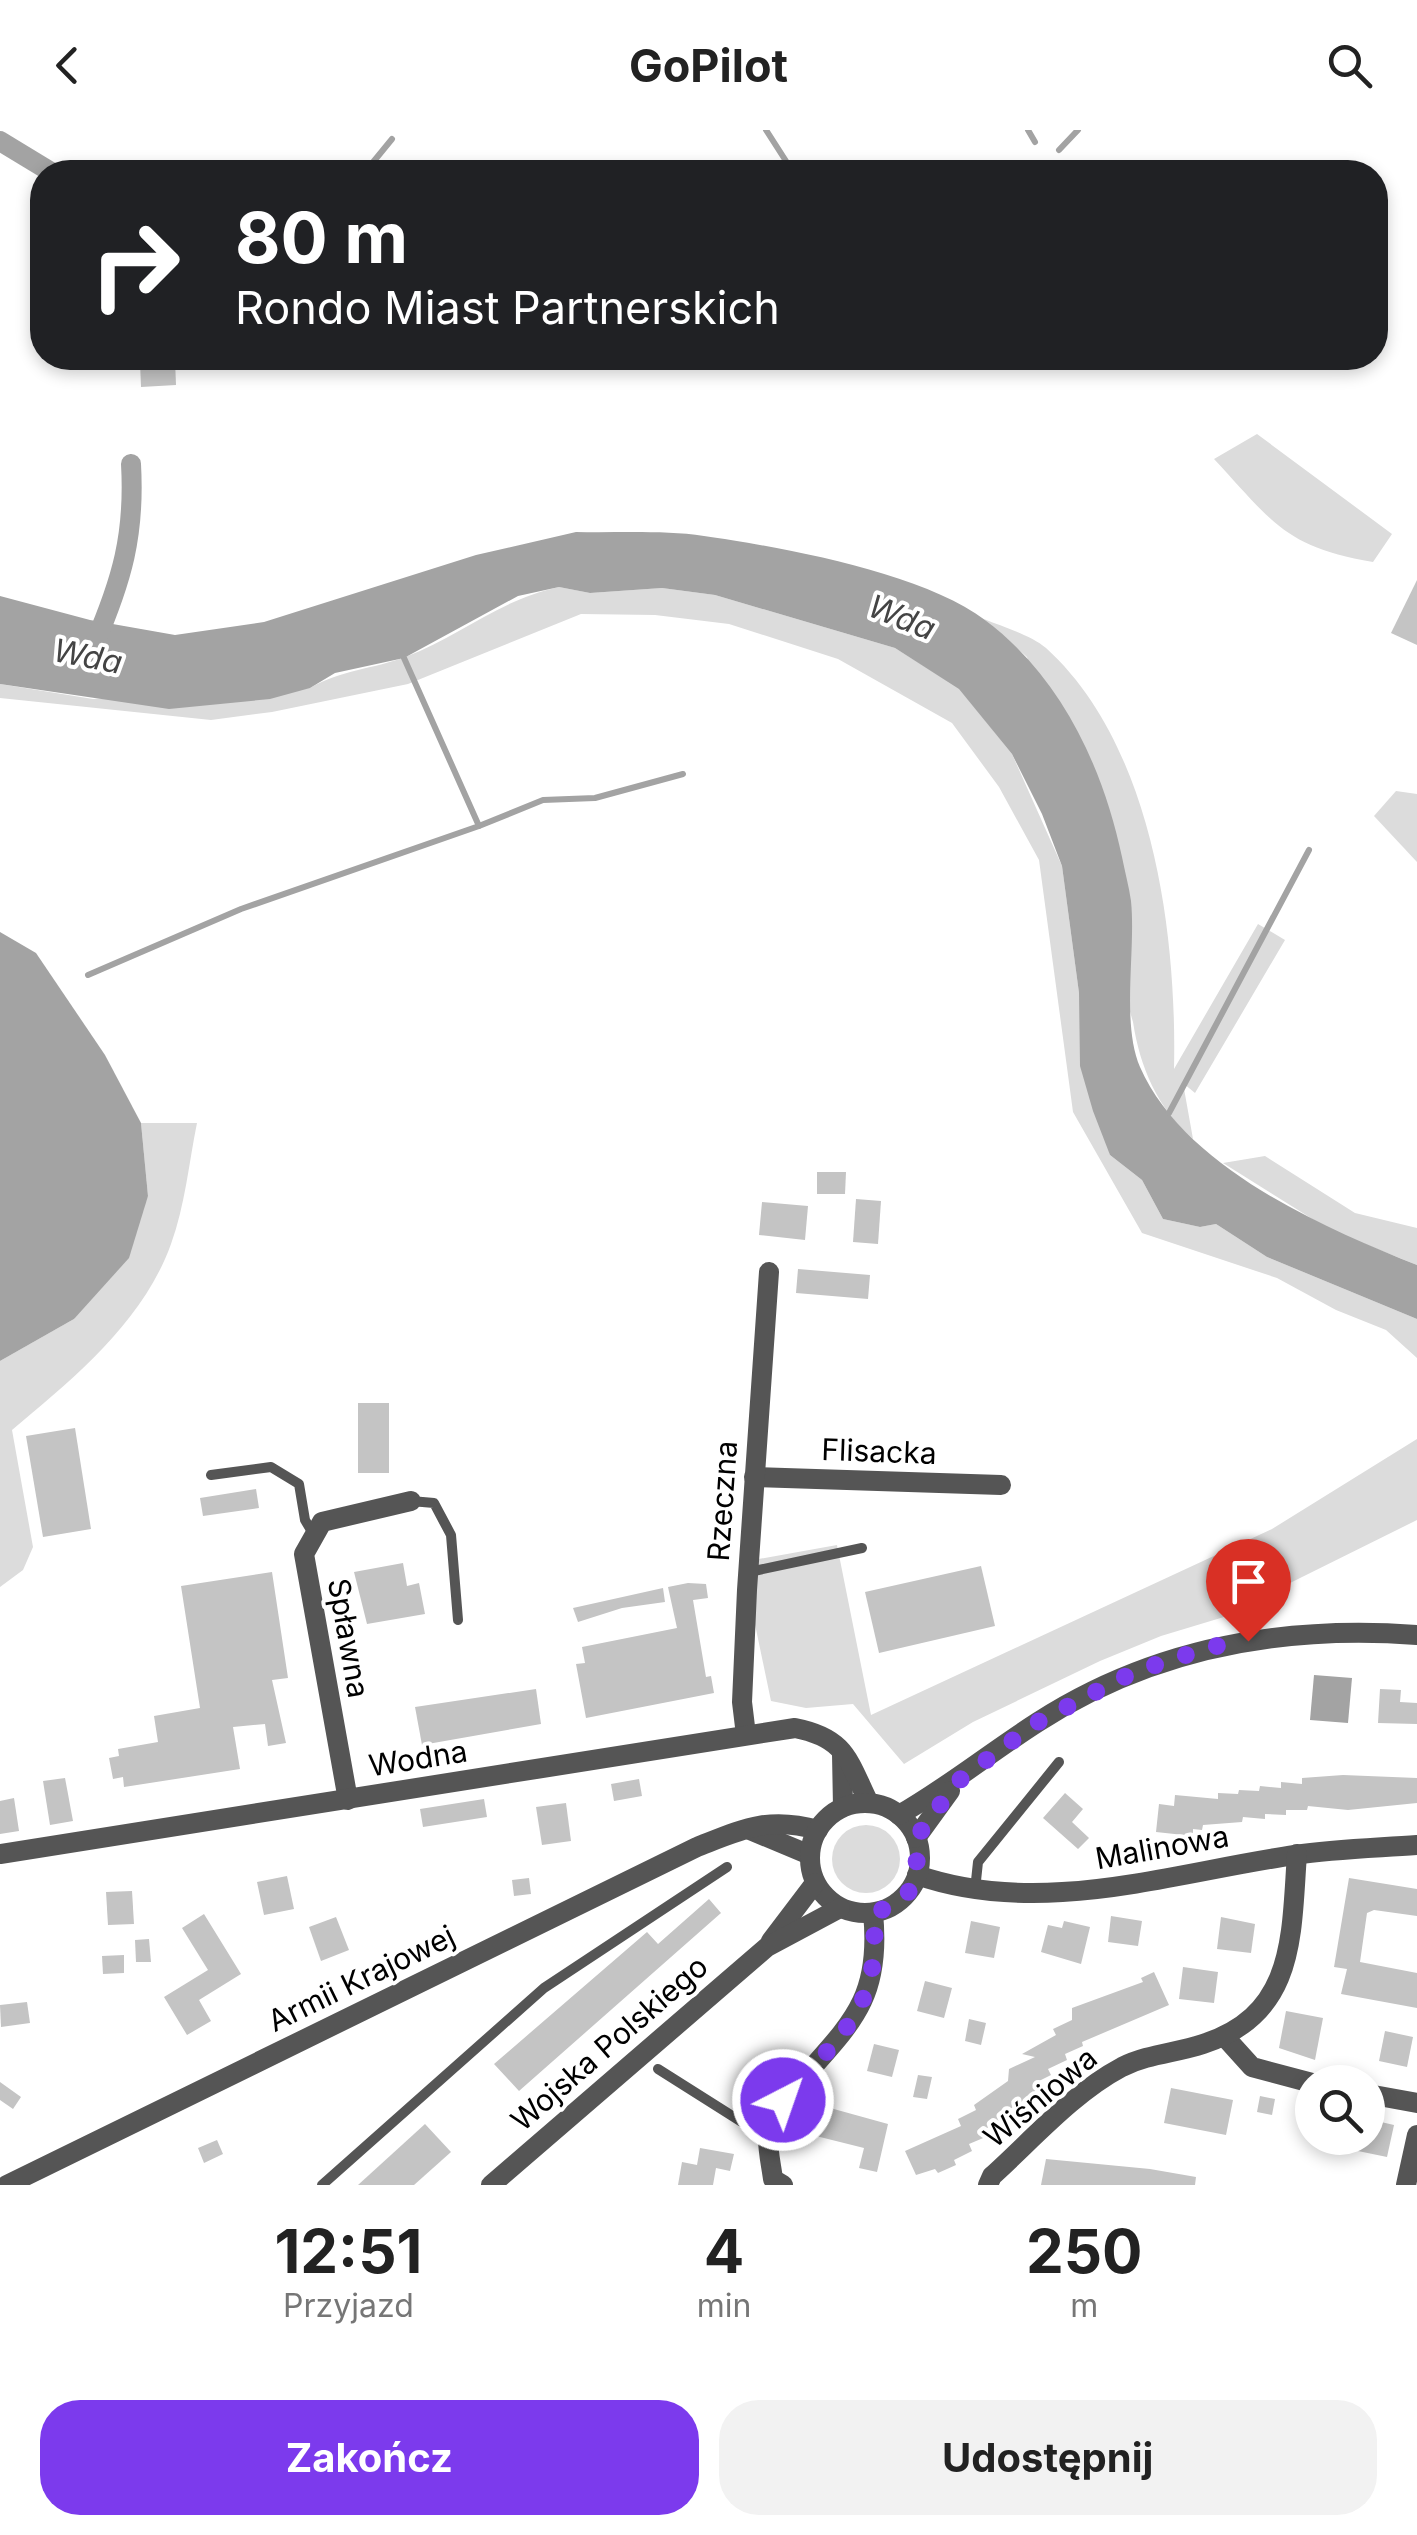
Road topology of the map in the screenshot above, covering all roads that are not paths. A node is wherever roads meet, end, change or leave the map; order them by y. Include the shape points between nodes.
1 (769, 1272) dead end
2 (210, 1475) dead end
3 (754, 1478) junction
4 (1002, 1485) dead end
5 (411, 1501) joint
6 (314, 1536) junction
7 (862, 1548) dead end
8 (748, 1572) junction
9 (458, 1620) dead end
10 (1417, 1635) edge
11 (746, 1735) junction
12 (842, 1747) junction
13 (1059, 1762) dead end
14 (957, 1782) junction
15 (348, 1800) junction
16 (869, 1804) junction
17 (843, 1807) junction
18 (899, 1815) junction
19 (744, 1828) junction
20 (818, 1830) junction
21 (916, 1838) junction
22 (1417, 1845) edge
23 (0, 1854) edge
24 (810, 1854) junction
25 (1296, 1854) junction
26 (728, 1867) dead end
27 (917, 1875) junction
28 (816, 1883) junction
29 (975, 1891) junction
30 (840, 1908) junction
31 (873, 1913) junction
32 (767, 1946) junction
33 (1224, 2036) junction
34 (658, 2068) dead end
35 (1295, 2078) edge
36 (1385, 2097) edge
37 (1417, 2103) edge
38 (767, 2130) junction
39 (1417, 2135) edge
40 (502, 2181) edge
41 (773, 2183) edge
42 (7, 2185) edge
43 (322, 2185) edge
44 (988, 2185) edge
45 (1406, 2185) edge

1 - 3 street, Rzeczna
2 - 6 lane via 271,1467 300,1484
3 - 4 street, Flisacka
3 - 8 street, Rzeczna
5 - 6 street via 322,1522
5 - 9 lane via 434,1503 450,1534
6 - 15 street, Spławna via 304,1554
7 - 8 lane
8 - 11 street, Rzeczna
10 - 14 street via 1286,1635 1182,1655 1090,1692
11 - 12 street, Wodna via 795,1728 826,1734
11 - 15 street, Wodna
12 - 16 street
12 - 17 street
13 - 29 lane via 978,1862
14 - 18 street
14 - 21 street
15 - 23 street, Wodna
16 - 17 street
16 - 18 street
17 - 20 street
18 - 21 street
19 - 20 street, Armii Krajowej via 783,1820
19 - 24 street
19 - 42 street, Armii Krajowej
20 - 24 street
21 - 27 street
22 - 25 street, Malinowa
24 - 28 street
25 - 29 street, Malinowa via 1114,1888
25 - 33 street, Wiśniowa via 1290,1956 1272,1996 1253,2019
26 - 43 lane via 544,1988
27 - 29 street, Malinowa
27 - 31 street via 900,1900
28 - 30 street
28 - 32 street, Wojska Polskiego
30 - 31 street
30 - 32 street, Wojska Polskiego
31 - 38 street via 869,1993 783,2100
32 - 40 street, Wojska Polskiego
33 - 35 street via 1252,2067
33 - 44 street, Wiśniowa via 1153,2055 1100,2081
34 - 38 lane via 744,2124
36 - 37 street
38 - 41 street
39 - 45 street

